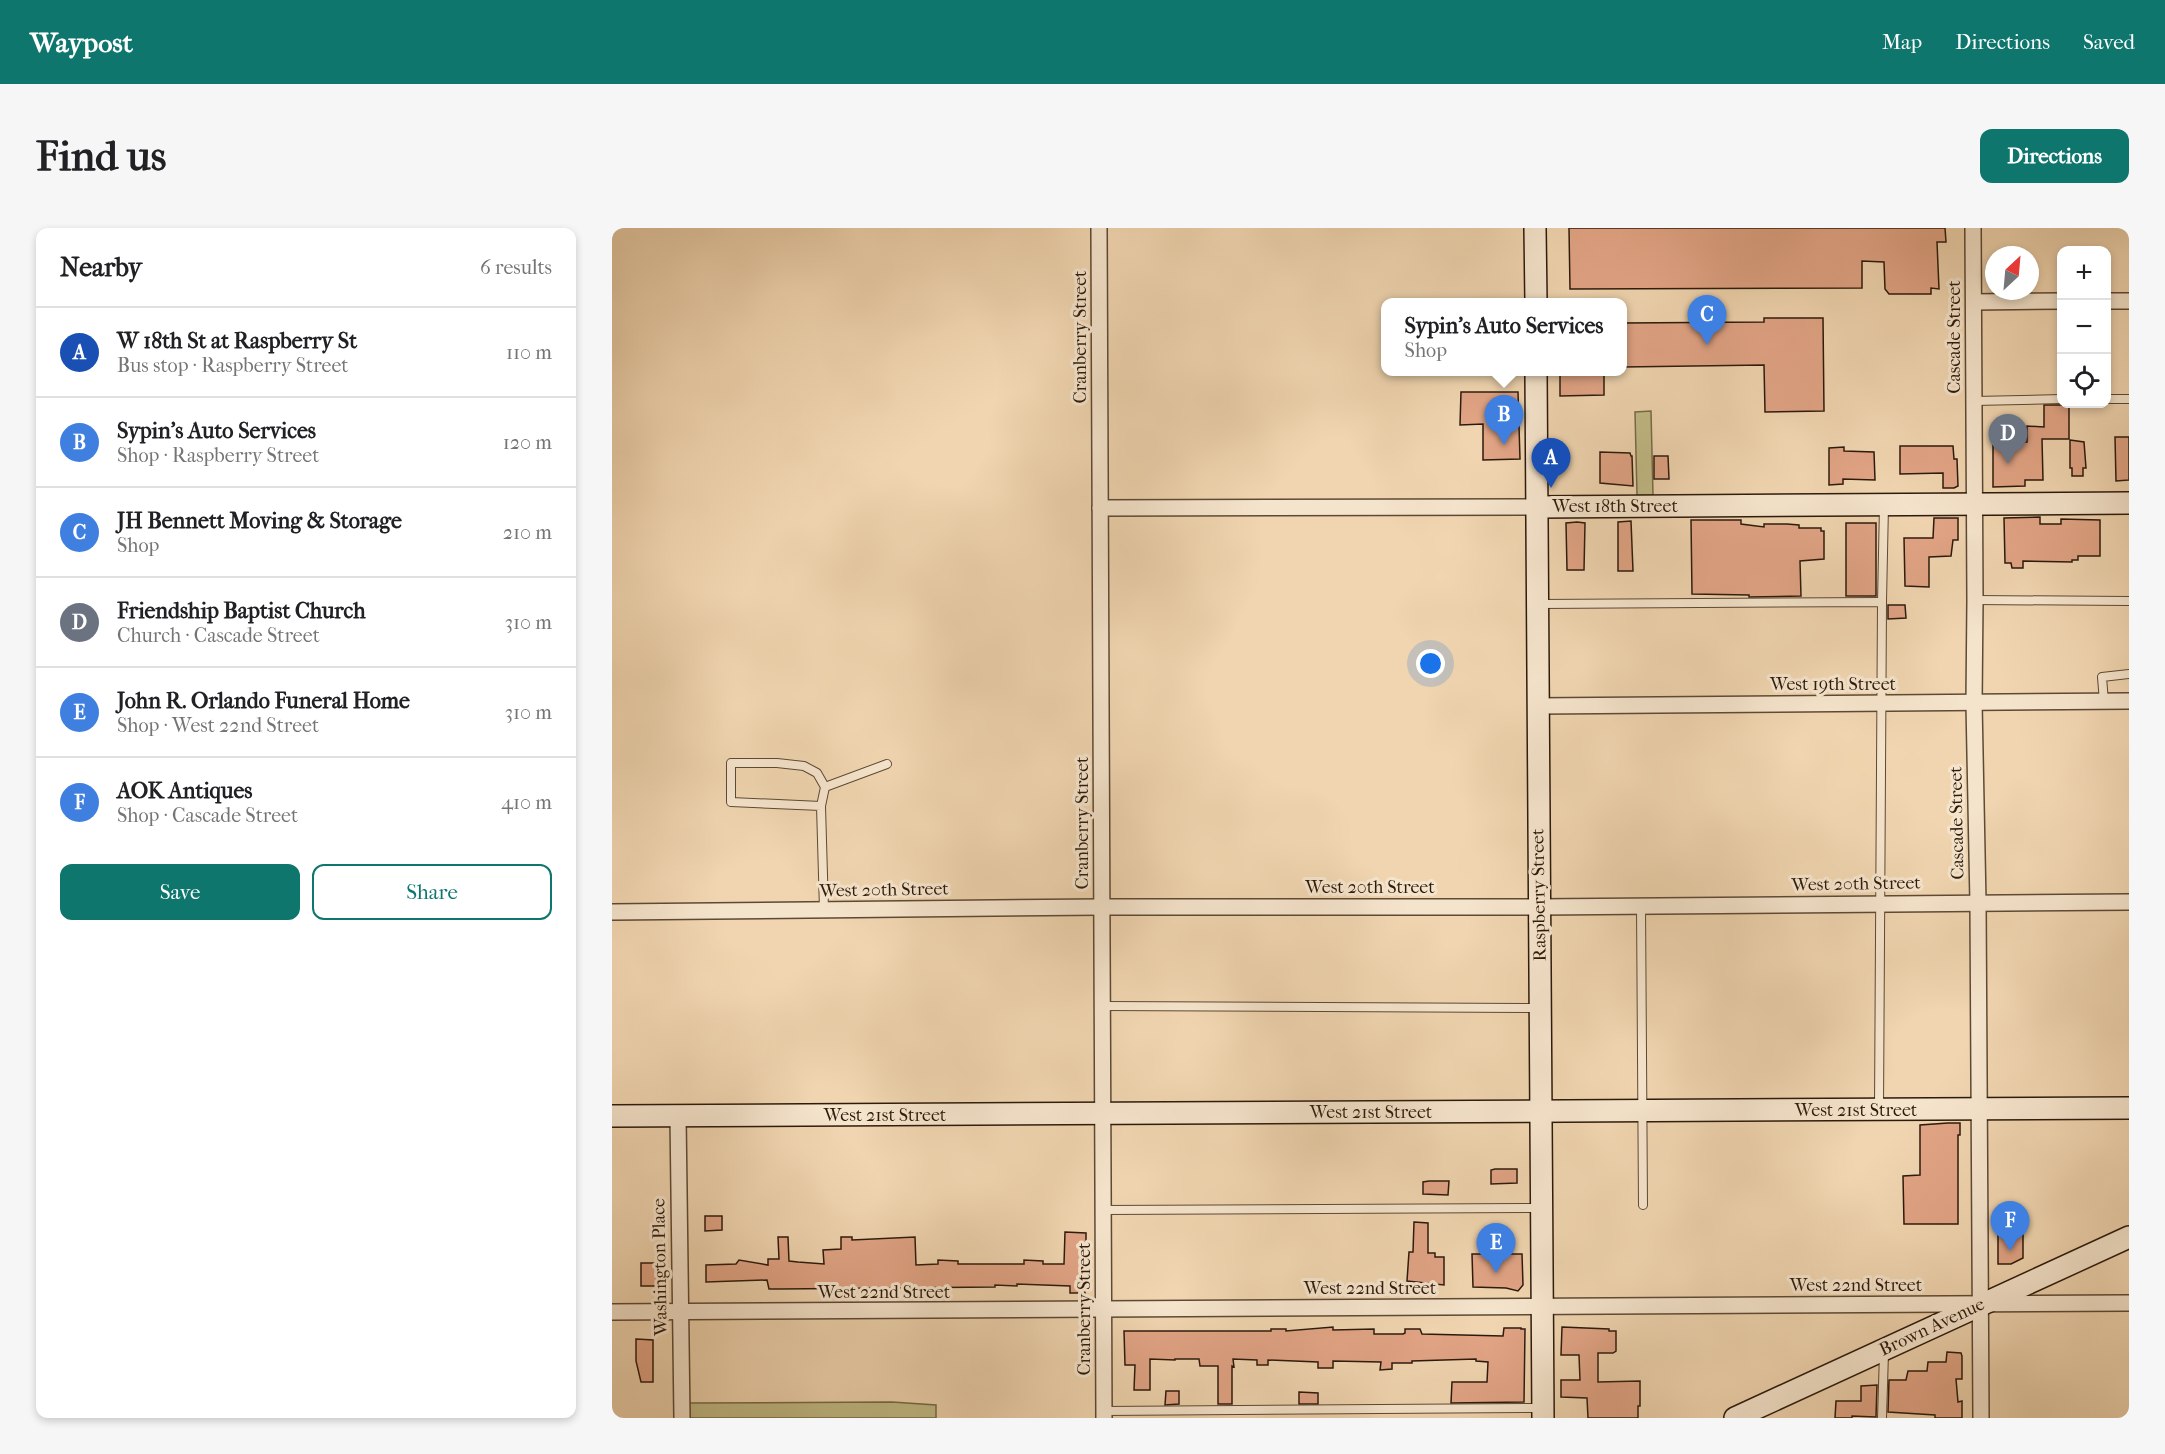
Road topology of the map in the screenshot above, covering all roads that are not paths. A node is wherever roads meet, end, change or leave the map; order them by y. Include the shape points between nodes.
1 (1099, 228) edge
2 (1535, 228) edge
3 (1973, 228) edge
4 (1536, 298) edge
5 (2057, 301) edge
6 (2111, 301) edge
7 (2129, 301) edge
8 (1974, 302) junction
9 (1536, 376) edge
10 (2057, 399) edge
11 (2111, 399) edge
12 (2129, 399) edge
13 (1974, 401) junction
14 (2129, 503) edge
15 (1884, 505) junction
16 (1975, 505) junction
17 (1101, 507) junction
18 (1537, 507) junction
19 (1975, 600) junction
20 (2129, 601) edge
21 (1882, 602) junction
22 (1537, 604) junction
23 (2129, 674) edge
24 (2129, 701) edge
25 (2104, 702) junction
26 (1880, 703) junction
27 (1974, 703) junction
28 (1538, 706) junction
29 (887, 764) dead end
30 (825, 787) junction
31 (821, 806) junction
32 (2129, 902) edge
33 (1879, 903) junction
34 (1978, 903) junction
35 (1641, 906) junction
36 (1101, 907) junction
37 (1539, 907) junction
38 (824, 910) junction
39 (612, 912) edge
40 (1102, 1006) junction
41 (1540, 1008) junction
42 (2129, 1108) edge
43 (1878, 1109) junction
44 (1979, 1109) junction
45 (1541, 1111) junction
46 (1643, 1111) junction
47 (1102, 1114) junction
48 (612, 1116) edge
49 (678, 1116) junction
50 (1643, 1205) dead end
51 (1542, 1208) junction
52 (1102, 1210) junction
53 (2129, 1237) edge
54 (2129, 1303) edge
55 (1980, 1304) junction
56 (1542, 1307) junction
57 (1103, 1310) junction
58 (612, 1312) edge
59 (680, 1312) junction
60 (1884, 1349) junction
61 (1543, 1413) edge
62 (1104, 1414) edge
63 (682, 1418) edge
64 (1735, 1418) edge
65 (1882, 1418) edge
66 (1981, 1418) edge

1 - 17 street, Cranberry Street
2 - 4 street
3 - 8 street, Cascade Street
5 - 8 street
6 - 7 street
8 - 13 street, Cascade Street
9 - 18 street, Raspberry Street
10 - 13 lane
11 - 12 lane
13 - 16 street, Cascade Street
14 - 16 street, West 18th Street
15 - 16 street, West 18th Street
15 - 18 street, West 18th Street
15 - 21 lane
16 - 19 street, Cascade Street
17 - 18 street, West 18th Street
17 - 36 street, Cranberry Street
18 - 22 street, Raspberry Street
19 - 20 lane
19 - 27 street, Cascade Street
21 - 22 lane
21 - 26 lane
22 - 28 street, Raspberry Street
23 - 25 lane via 2102,677
24 - 25 street, West 19th Street
25 - 27 street, West 19th Street
26 - 27 street, West 19th Street
26 - 28 street, West 19th Street
26 - 33 lane
27 - 34 street, Cascade Street
28 - 37 street, Raspberry Street
29 - 30 lane
30 - 31 lane
30 - 31 lane via 817,773 804,766 731,764 731,802
31 - 38 lane
32 - 34 street, West 20th Street
33 - 34 street, West 20th Street
33 - 35 street, West 20th Street
33 - 43 lane
34 - 44 street, Cascade Street
35 - 37 street, West 20th Street
35 - 46 lane
36 - 37 street, West 20th Street
36 - 38 street, West 20th Street
36 - 40 street, Cranberry Street
37 - 41 street, Raspberry Street
38 - 39 street, West 20th Street
40 - 41 lane
40 - 47 street, Cranberry Street
41 - 45 street, Raspberry Street
42 - 44 street, West 21st Street
43 - 44 street, West 21st Street
43 - 46 street, West 21st Street
44 - 55 street, Cascade Street
45 - 46 street, West 21st Street
45 - 47 street, West 21st Street
45 - 51 street, Raspberry Street
46 - 50 lane
47 - 49 street, West 21st Street
47 - 52 street, Cranberry Street
48 - 49 street, West 21st Street
49 - 59 street, Washington Place
51 - 52 lane
51 - 56 street, Raspberry Street
52 - 57 street, Cranberry Street
53 - 55 street, Brown Avenue
54 - 55 street, West 22nd Street
55 - 56 street, West 22nd Street
55 - 60 street, Brown Avenue
55 - 66 street, Cascade Street
56 - 57 street, West 22nd Street
56 - 61 street, Raspberry Street
57 - 59 street, West 22nd Street
57 - 62 street, Cranberry Street
58 - 59 street, West 22nd Street
59 - 63 street, Washington Place
60 - 64 street, Brown Avenue
60 - 65 lane
61 - 62 lane

